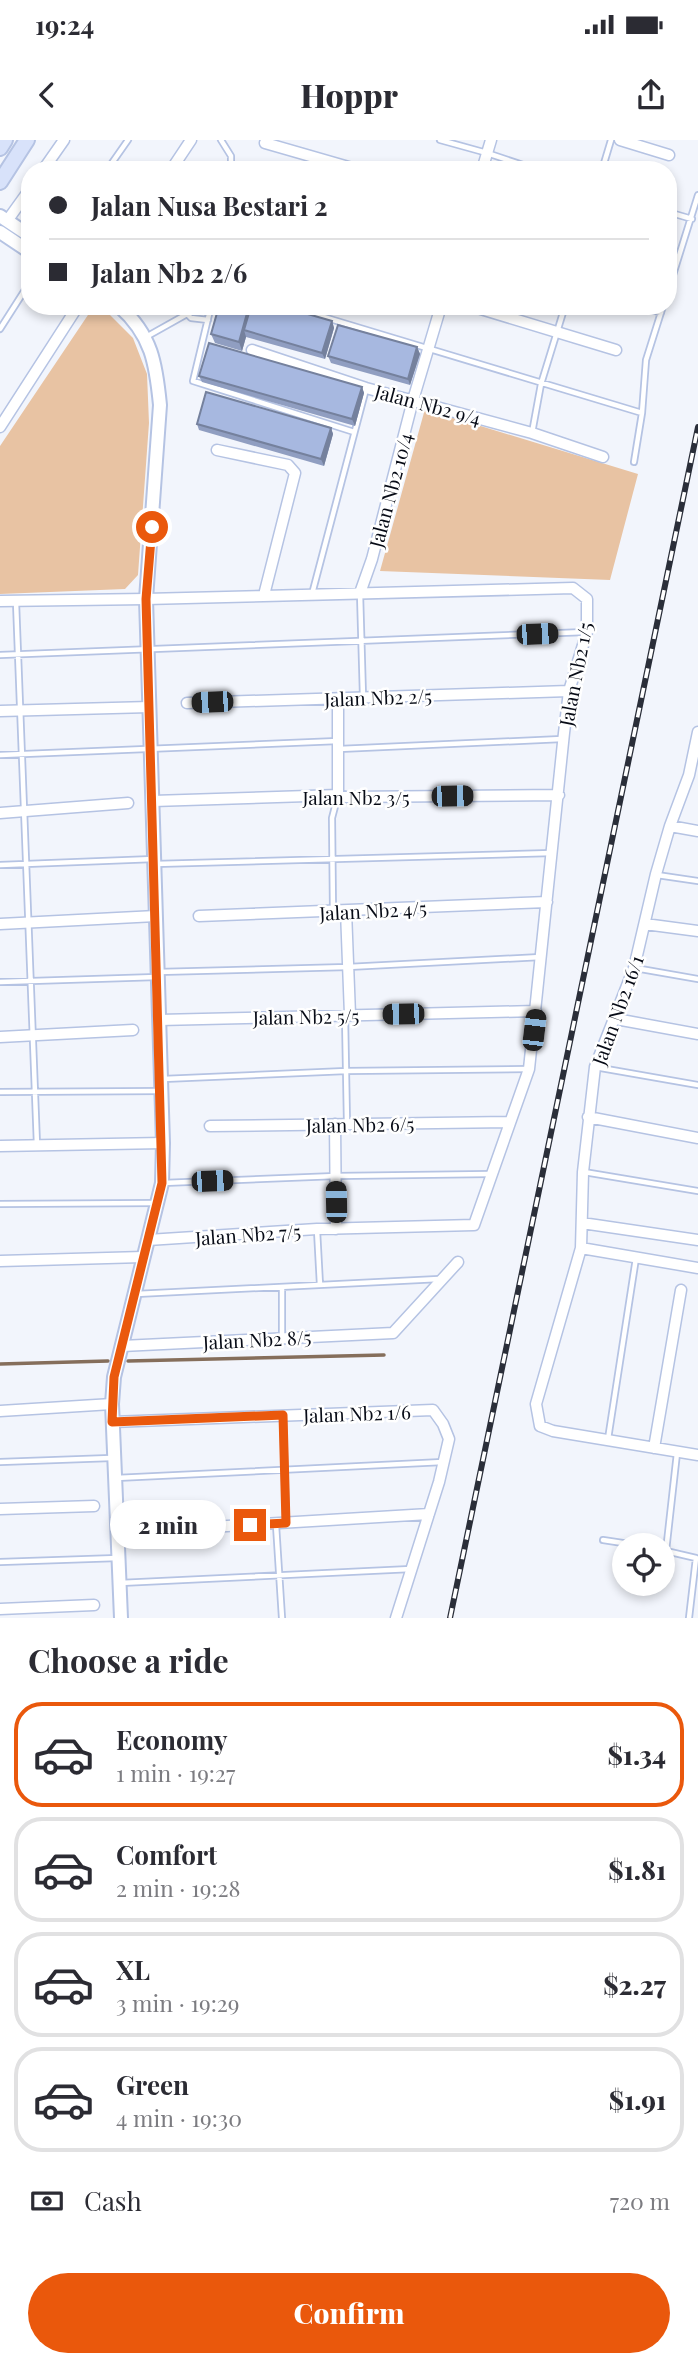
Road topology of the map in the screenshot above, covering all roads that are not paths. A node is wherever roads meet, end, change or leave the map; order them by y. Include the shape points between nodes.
1 (5, 140) edge
2 (27, 140) edge
3 (64, 140) edge
4 (128, 140) edge
5 (191, 140) edge
6 (221, 140) edge
7 (440, 140) edge
8 (491, 140) edge
9 (611, 140) edge
10 (620, 140) edge
11 (265, 143) dead end
12 (0, 148) edge
13 (487, 153) junction
14 (669, 155) dead end
15 (49, 161) edge
16 (113, 161) edge
17 (177, 161) edge
18 (231, 161) edge
19 (328, 161) edge
20 (485, 161) edge
21 (511, 161) edge
22 (605, 161) edge
23 (0, 182) edge
24 (698, 195) edge
25 (21, 200) edge
26 (677, 215) edge
27 (692, 219) junction
28 (2, 223) edge
29 (21, 232) edge
30 (21, 243) edge
31 (677, 264) edge
32 (21, 296) edge
33 (72, 315) edge
34 (127, 315) edge
35 (185, 315) edge
36 (188, 315) edge
37 (209, 315) edge
38 (317, 315) edge
39 (438, 315) edge
40 (499, 315) edge
41 (563, 315) edge
42 (660, 315) edge
43 (208, 320) junction
44 (0, 329) edge
45 (558, 334) junction
46 (145, 338) junction
47 (429, 348) junction
48 (252, 350) dead end
49 (616, 350) dead end
50 (541, 384) junction
51 (366, 388) junction
52 (413, 400) junction
53 (642, 413) junction
54 (0, 427) edge
55 (354, 432) junction
56 (532, 433) junction
57 (217, 450) dead end
58 (603, 457) dead end
59 (634, 462) dead end
60 (360, 593) junction
61 (312, 594) junction
62 (264, 595) junction
63 (146, 599) junction
64 (0, 601) edge
65 (16, 601) junction
66 (587, 632) junction
67 (362, 640) junction
68 (148, 649) junction
69 (18, 654) junction
70 (0, 655) edge
71 (569, 691) junction
72 (338, 698) junction
73 (363, 698) junction
74 (187, 703) dead end
75 (150, 707) junction
76 (20, 710) junction
77 (0, 711) edge
78 (698, 732) edge
79 (563, 739) junction
80 (339, 745) junction
81 (151, 749) junction
82 (22, 754) junction
83 (0, 755) edge
84 (693, 776) edge
85 (338, 795) junction
86 (559, 795) junction
87 (153, 801) junction
88 (128, 803) dead end
89 (24, 812) junction
90 (0, 813) edge
91 (670, 826) junction
92 (698, 831) edge
93 (553, 853) junction
94 (332, 859) junction
95 (154, 862) junction
96 (26, 864) junction
97 (0, 865) edge
98 (656, 874) junction
99 (698, 881) edge
100 (547, 902) junction
101 (346, 911) junction
102 (333, 912) junction
103 (156, 916) junction
104 (199, 916) dead end
105 (28, 923) junction
106 (0, 924) edge
107 (645, 924) junction
108 (698, 931) edge
109 (542, 957) junction
110 (348, 967) junction
111 (634, 968) junction
112 (158, 975) junction
113 (698, 979) edge
114 (30, 981) junction
115 (0, 982) edge
116 (536, 1011) junction
117 (347, 1015) junction
118 (616, 1019) junction
119 (159, 1020) junction
120 (134, 1030) dead end
121 (698, 1034) edge
122 (33, 1036) junction
123 (0, 1037) edge
124 (595, 1067) junction
125 (529, 1069) junction
126 (346, 1071) junction
127 (698, 1084) edge
128 (161, 1085) junction
129 (0, 1092) edge
130 (35, 1092) junction
131 (588, 1117) junction
132 (509, 1122) junction
133 (335, 1124) junction
134 (347, 1124) junction
135 (210, 1126) dead end
136 (698, 1138) edge
137 (163, 1143) junction
138 (37, 1145) junction
139 (0, 1146) edge
140 (583, 1172) junction
141 (491, 1174) junction
142 (336, 1176) junction
143 (162, 1183) junction
144 (698, 1191) edge
145 (157, 1203) junction
146 (0, 1204) edge
147 (582, 1223) junction
148 (474, 1225) joint
149 (336, 1228) junction
150 (317, 1229) junction
151 (148, 1240) junction
152 (698, 1240) edge
153 (581, 1248) junction
154 (143, 1256) junction
155 (636, 1257) junction
156 (0, 1261) edge
157 (458, 1262) dead end
158 (698, 1268) edge
159 (444, 1279) junction
160 (320, 1285) junction
161 (282, 1287) junction
162 (681, 1290) dead end
163 (135, 1294) junction
164 (282, 1337) junction
165 (122, 1346) junction
166 (111, 1404) junction
167 (0, 1411) edge
168 (283, 1415) junction
169 (112, 1422) junction
170 (608, 1440) junction
171 (654, 1448) junction
172 (677, 1452) junction
173 (698, 1455) edge
174 (114, 1457) junction
175 (0, 1462) edge
176 (444, 1462) junction
177 (285, 1470) junction
178 (115, 1478) junction
179 (94, 1506) dead end
180 (0, 1509) edge
181 (429, 1514) junction
182 (281, 1523) junction
183 (145, 1531) dead end
184 (667, 1533) edge
185 (603, 1540) dead end
186 (612, 1541) edge
187 (675, 1553) edge
188 (118, 1558) junction
189 (0, 1562) edge
190 (411, 1569) junction
191 (279, 1575) junction
192 (120, 1583) junction
193 (94, 1605) dead end
194 (0, 1609) edge
195 (121, 1618) edge
196 (282, 1618) edge
197 (396, 1618) edge
198 (689, 1618) edge

1 - 12 main road
2 - 23 main road
3 - 15 street
4 - 16 lane
5 - 17 street
6 - 18 lane
7 - 13 lane
8 - 13 street
9 - 22 lane
10 - 14 street
11 - 19 street
13 - 20 street
13 - 21 lane
24 - 27 lane
25 - 28 street
26 - 27 lane
27 - 31 lane
28 - 29 street
28 - 30 street
32 - 44 lane
33 - 54 street
34 - 46 street
35 - 46 lane
36 - 43 lane
37 - 43 lane
38 - 47 lane
39 - 47 street, Jalan Nb2 10/4
40 - 45 street
41 - 45 lane
42 - 53 lane via 646,360
43 - 55 lane via 193,381
45 - 49 street
45 - 50 lane
46 - 63 street via 156,368 160,405
47 - 50 lane
47 - 52 street, Jalan Nb2 10/4
48 - 51 street, Jalan Nb2 9/4
50 - 53 lane
50 - 56 lane
51 - 52 street, Jalan Nb2 9/4
51 - 55 lane
52 - 56 street, Jalan Nb2 9/4
52 - 60 street, Jalan Nb2 10/4
53 - 59 lane
55 - 61 lane
56 - 58 street, Jalan Nb2 9/4
57 - 62 street via 288,465 295,473
60 - 61 street, Jalan Nb2 1/5
60 - 66 street, Jalan Nb2 1/5 via 573,587 587,599
60 - 67 lane
61 - 62 street, Jalan Nb2 1/5
62 - 63 street, Jalan Nb2 1/5
63 - 65 street, Jalan Nb2 1/5
63 - 68 street
64 - 65 street, Jalan Nb2 1/5
65 - 69 lane
66 - 67 lane
66 - 71 street, Jalan Nb2 1/5
67 - 68 lane
67 - 73 lane
68 - 69 lane
68 - 75 street
69 - 70 lane
69 - 76 lane
71 - 73 street, Jalan Nb2 2/5
71 - 79 street, Jalan Nb2 1/5
72 - 73 street, Jalan Nb2 2/5
72 - 74 street, Jalan Nb2 2/5
72 - 80 street
75 - 76 street
75 - 81 street
76 - 77 street
76 - 82 lane
78 - 84 street, Jalan Nb2 16/1
79 - 80 lane
79 - 86 street, Jalan Nb2 1/5
80 - 81 lane
80 - 85 street
81 - 82 lane
81 - 87 street
82 - 83 lane
82 - 89 lane
84 - 91 street, Jalan Nb2 16/1
85 - 86 street, Jalan Nb2 3/5
85 - 87 street, Jalan Nb2 3/5
85 - 94 lane via 332,818
86 - 93 street, Jalan Nb2 1/5
87 - 95 street
88 - 89 street
89 - 90 street
89 - 96 lane
91 - 92 street
91 - 98 street, Jalan Nb2 16/1
93 - 94 lane
93 - 100 street, Jalan Nb2 1/5
94 - 95 lane
94 - 102 lane
95 - 96 lane
95 - 103 street
96 - 97 lane
96 - 105 lane
98 - 99 lane
98 - 107 street, Jalan Nb2 16/1
100 - 101 street, Jalan Nb2 4/5
100 - 109 street, Jalan Nb2 1/5
101 - 102 street, Jalan Nb2 4/5
101 - 110 street
102 - 104 street, Jalan Nb2 4/5
103 - 105 street
103 - 112 street
105 - 106 street
105 - 114 lane
107 - 108 street
107 - 111 street, Jalan Nb2 16/1
109 - 110 lane
109 - 116 street, Jalan Nb2 1/5
110 - 112 lane
110 - 117 street
111 - 113 lane
111 - 118 street, Jalan Nb2 16/1
112 - 114 lane
112 - 119 street
114 - 115 lane
114 - 122 lane
116 - 117 street, Jalan Nb2 5/5
116 - 125 street, Jalan Nb2 1/5
117 - 119 street, Jalan Nb2 5/5
117 - 126 lane
118 - 121 street
118 - 124 street, Jalan Nb2 16/1
119 - 128 street
120 - 122 street
122 - 123 street
122 - 130 lane
124 - 127 lane
124 - 131 street, Jalan Nb2 16/1
125 - 126 lane
125 - 132 street, Jalan Nb2 1/5
126 - 128 lane
126 - 134 lane
128 - 130 lane
128 - 137 street
129 - 130 lane
130 - 138 lane
131 - 136 street
131 - 140 street, Jalan Nb2 16/1
132 - 134 street, Jalan Nb2 6/5
132 - 141 street, Jalan Nb2 1/5
133 - 134 street, Jalan Nb2 6/5
133 - 135 street, Jalan Nb2 6/5
133 - 142 street
137 - 138 street
137 - 143 street
138 - 139 street
140 - 144 lane
140 - 147 street, Jalan Nb2 16/1
141 - 142 lane
141 - 148 street, Jalan Nb2 1/5
142 - 143 lane
142 - 149 street
143 - 145 street
145 - 146 lane
145 - 151 street
147 - 152 street
147 - 153 street, Jalan Nb2 16/1
148 - 149 street, Jalan Nb2 7/5
149 - 150 street, Jalan Nb2 7/5
150 - 151 street, Jalan Nb2 7/5
150 - 160 lane
151 - 154 street
153 - 155 street
153 - 170 street, Jalan Nb2 16/1 via 536,1404 537,1416 540,1426 553,1431
154 - 156 street
154 - 163 street
155 - 158 street
155 - 170 lane
157 - 159 street
159 - 160 lane
159 - 164 street, Jalan Nb2 8/5 via 393,1333
160 - 161 lane
161 - 163 lane
161 - 164 lane
162 - 171 street
163 - 165 street
164 - 165 street, Jalan Nb2 8/5
165 - 166 street
166 - 167 street
166 - 169 street
168 - 169 street, Jalan Nb2 1/6
168 - 176 street, Jalan Nb2 1/6 via 433,1410 449,1439
168 - 177 lane
169 - 174 street
170 - 171 street
171 - 172 street
172 - 173 street
172 - 184 lane
174 - 175 lane
174 - 178 street
176 - 177 lane
176 - 181 street
177 - 178 lane
177 - 182 lane
178 - 188 street
179 - 180 street
181 - 182 street
181 - 190 street
182 - 183 street
182 - 191 lane
185 - 186 lane
187 - 198 lane via 696,1558
188 - 189 lane
188 - 192 street
190 - 191 lane
190 - 197 street
191 - 192 lane
191 - 196 lane
192 - 195 street
193 - 194 street

